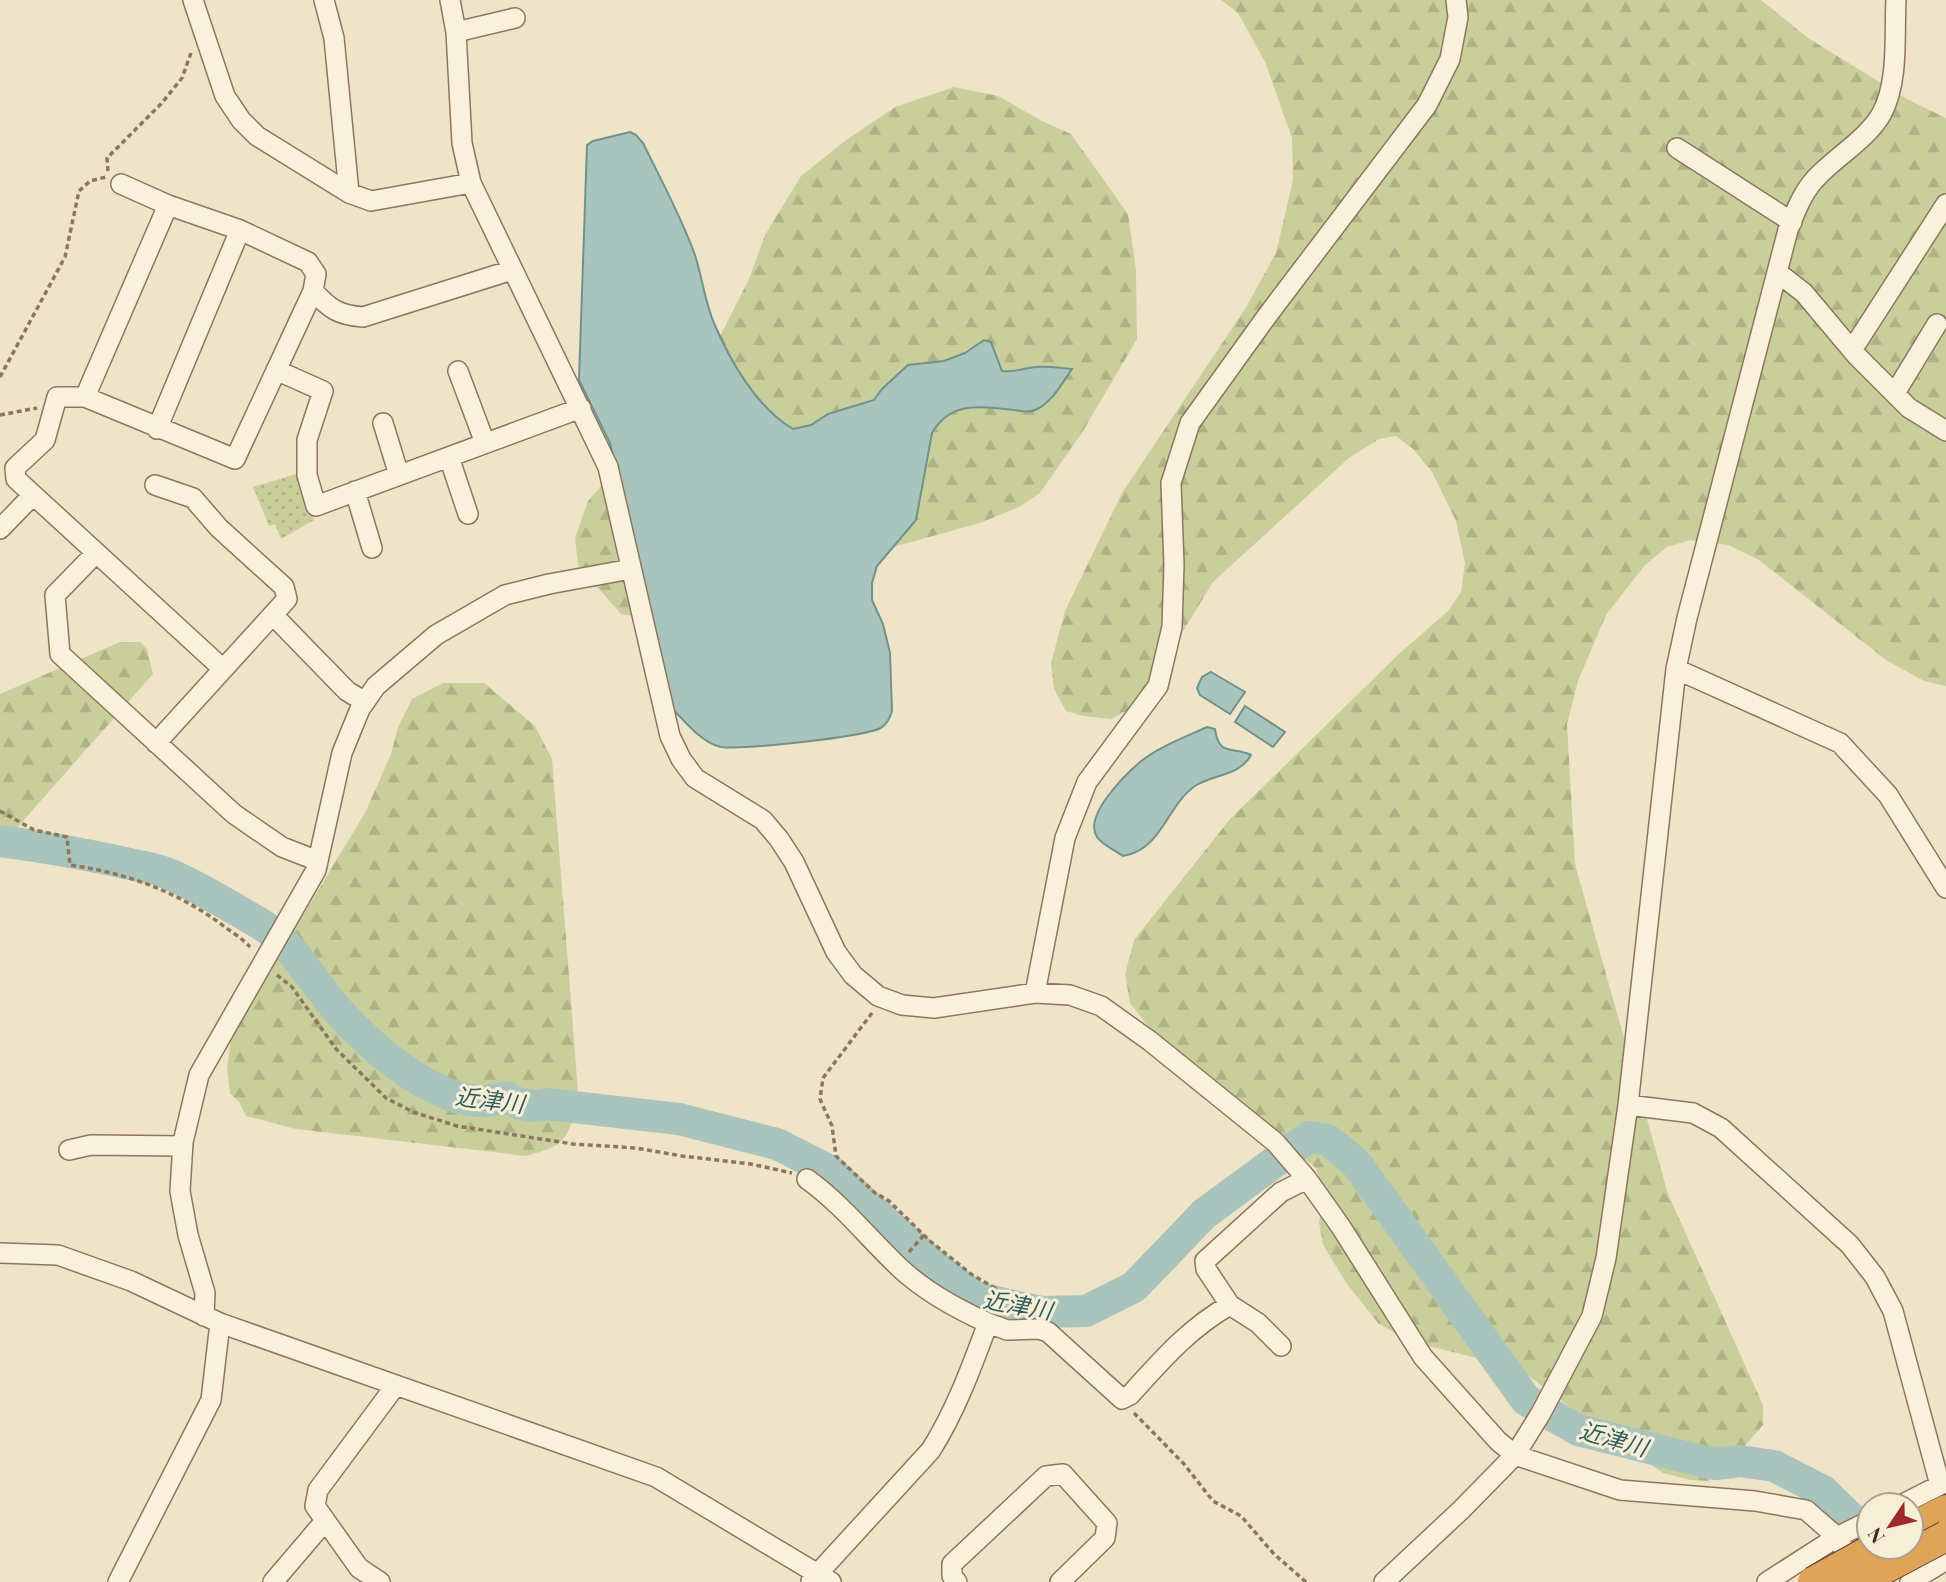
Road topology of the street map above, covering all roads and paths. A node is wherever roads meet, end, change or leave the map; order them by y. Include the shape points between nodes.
1 (193, 0) edge
2 (324, 0) edge
3 (450, 0) edge
4 (1456, 0) edge
5 (1896, 0) edge
6 (515, 18) dead end
7 (456, 32) junction
8 (205, 35) junction
9 (1677, 148) dead end
10 (115, 180) junction
11 (471, 183) junction
12 (349, 193) junction
13 (1946, 204) edge
14 (168, 205) junction
15 (1792, 222) junction
16 (240, 230) junction
17 (512, 270) junction
18 (1777, 272) junction
19 (313, 291) junction
20 (1937, 324) dead end
21 (1852, 350) junction
22 (276, 370) junction
23 (458, 371) dead end
24 (0, 377) edge
25 (1895, 393) junction
26 (85, 397) junction
27 (55, 403) junction
28 (581, 408) junction
29 (0, 415) edge
30 (383, 423) dead end
31 (158, 429) junction
32 (1946, 431) edge
33 (485, 443) junction
34 (449, 457) junction
35 (399, 475) junction
36 (155, 485) dead end
37 (355, 491) junction
38 (33, 495) junction
39 (468, 514) dead end
40 (0, 529) edge
41 (372, 548) dead end
42 (96, 553) junction
43 (631, 569) junction
44 (273, 615) junction
45 (223, 669) junction
46 (1676, 670) junction
47 (365, 702) junction
48 (156, 743) junction
49 (0, 811) edge
50 (318, 861) junction
51 (1946, 888) edge
52 (262, 964) junction
53 (1035, 993) junction
54 (884, 998) junction
55 (1628, 1105) junction
56 (183, 1146) junction
57 (69, 1150) dead end
58 (807, 1179) joint
59 (1307, 1179) junction
60 (0, 1253) edge
61 (995, 1288) dead end
62 (1230, 1305) junction
63 (212, 1320) junction
64 (988, 1322) junction
65 (1281, 1346) dead end
66 (396, 1385) junction
67 (1122, 1399) junction
68 (1520, 1448) junction
69 (1944, 1492) edge
70 (1925, 1498) edge
71 (1925, 1513) edge
72 (324, 1521) junction
73 (1855, 1528) edge
74 (1946, 1536) edge
75 (1837, 1537) junction
76 (1855, 1559) edge
77 (1946, 1560) edge
78 (820, 1579) edge
79 (118, 1582) edge
80 (273, 1582) edge
81 (380, 1582) edge
82 (957, 1582) edge
83 (1060, 1582) edge
84 (1306, 1582) edge
85 (1384, 1582) edge
86 (1767, 1582) edge
87 (1813, 1582) edge
88 (1861, 1582) edge
89 (1910, 1582) edge

1 - 8 street
2 - 12 street via 334,38
3 - 7 street
4 - 53 street via 1458,18 1450,58 1427,104 1190,423 1171,483 1172,627 1158,686 1087,782 1065,838
5 - 15 street via 1890,90 1881,114 1817,176
6 - 7 street
7 - 11 street via 462,143
8 - 10 path via 195,44 183,78 107,158
8 - 12 street via 225,96 241,120 257,136
9 - 15 street
10 - 14 street
10 - 24 path via 90,181 79,191 65,257
11 - 12 street via 370,201
11 - 17 street
13 - 21 street
14 - 16 street
14 - 26 street
15 - 18 street
16 - 19 street via 308,262 316,274
16 - 31 street
17 - 19 street via 363,317 344,316
17 - 28 street
18 - 21 street via 1804,293
18 - 46 street
19 - 22 street
20 - 25 street
21 - 25 street
22 - 31 street via 235,459
22 - 37 street via 323,391 307,440 307,475 316,506
23 - 33 street
25 - 32 street via 1909,408
26 - 27 street via 57,397
26 - 31 street
27 - 29 path
27 - 38 street via 45,440 15,468 16,480
28 - 33 street
28 - 43 street via 608,467
30 - 35 street
33 - 34 street
34 - 35 street
34 - 39 street
35 - 37 street
36 - 44 street via 193,498 284,587 287,599
37 - 41 street
38 - 40 street
38 - 42 street
42 - 45 street
42 - 48 street via 55,595 60,654
43 - 47 street via 505,595 436,635
43 - 54 street via 670,736 681,759 695,778 763,820 794,862 836,952 853,975
44 - 45 street
44 - 47 street via 347,691
45 - 48 street
46 - 51 street via 1840,743 1888,794
46 - 55 street
47 - 50 street via 342,752
48 - 50 street via 234,814 282,847
49 - 52 path via 34,830 67,837 70,865 156,886 208,914 248,944
50 - 52 street
52 - 56 street via 199,1075
52 - 58 path via 292,987 336,1049 386,1098 413,1112 457,1126 751,1164
53 - 54 street via 934,1009
53 - 59 street via 1070,995 1101,1006 1275,1142
54 - 61 path via 823,1078 820,1099 832,1126 836,1156 924,1236
55 - 68 street via 1606,1258 1592,1316
55 - 69 street via 1693,1113 1721,1128 1850,1245 1893,1311
56 - 57 street via 91,1145
56 - 63 street via 180,1191
58 - 64 street via 901,1269 962,1311
59 - 62 street via 1281,1192 1205,1261
59 - 68 street via 1423,1357 1498,1441
60 - 63 street via 58,1255 131,1281
62 - 65 street via 1258,1323
62 - 67 street via 1170,1350
63 - 66 street
63 - 79 street via 211,1400
64 - 67 street via 1007,1330 1048,1332
64 - 78 street via 970,1373 931,1450
66 - 72 street via 318,1490 315,1506
66 - 78 street via 656,1477
67 - 84 path via 1213,1501 1241,1516
68 - 75 street via 1620,1490 1755,1501 1805,1510
68 - 85 street
69 - 70 street
69 - 71 highway
72 - 80 street
72 - 81 street via 359,1568
73 - 75 street
74 - 88 highway, bridge
75 - 86 street
75 - 88 street
76 - 87 highway, bridge
77 - 89 street
82 - 83 street via 952,1564 1046,1476 1063,1474 1107,1523 1105,1538

